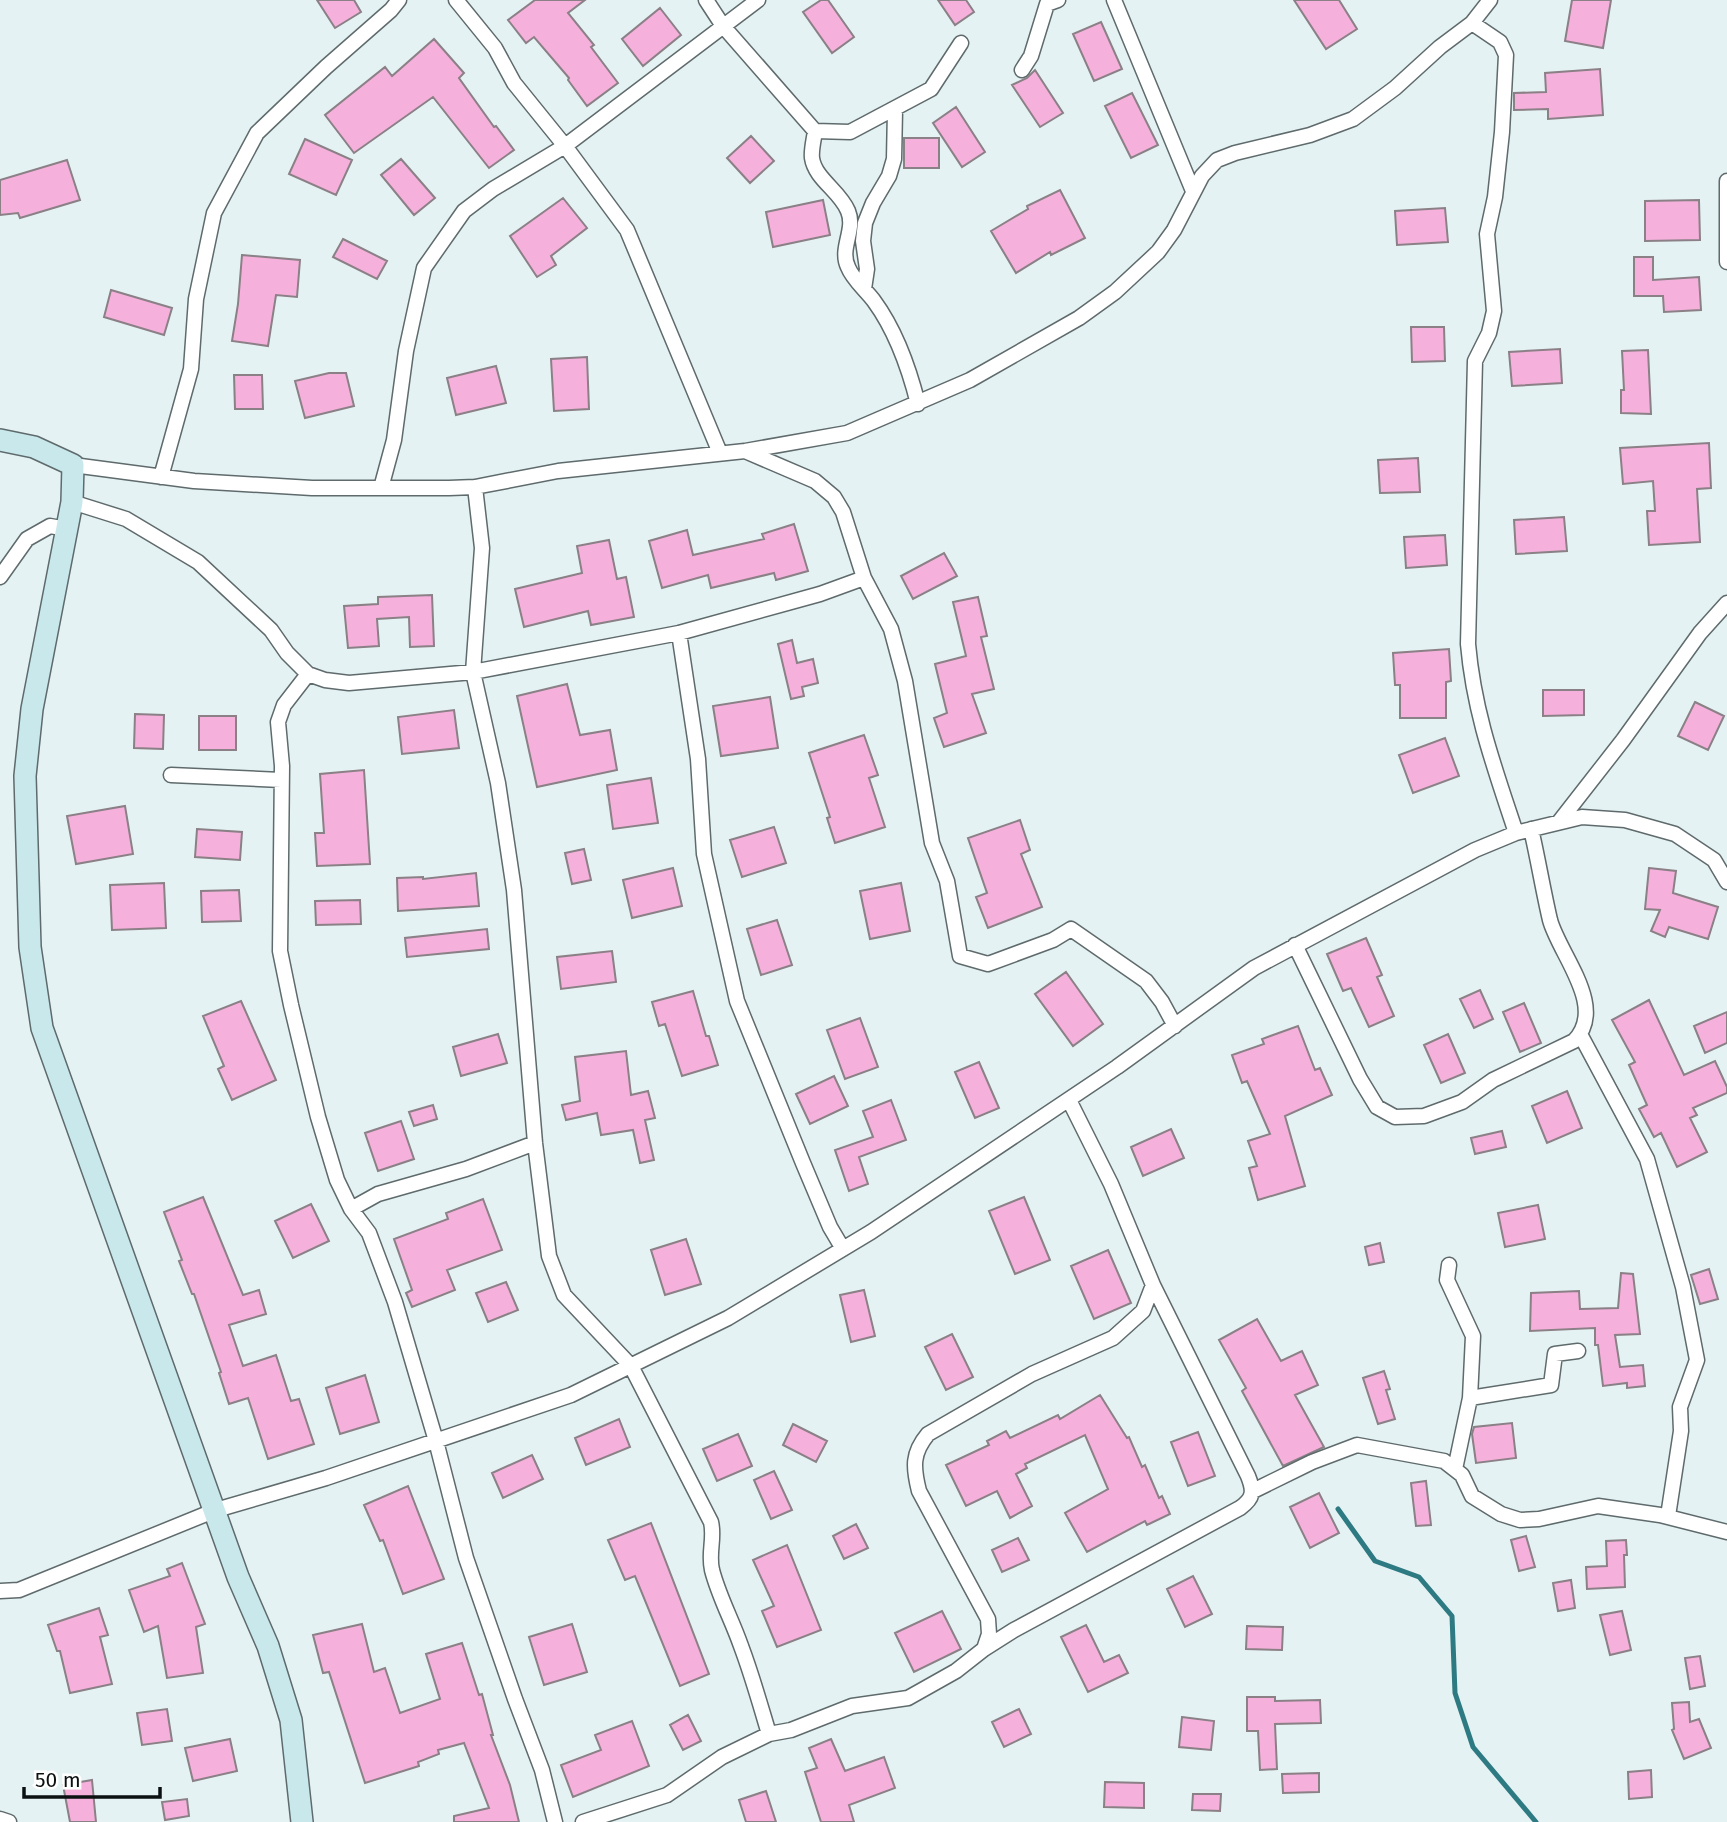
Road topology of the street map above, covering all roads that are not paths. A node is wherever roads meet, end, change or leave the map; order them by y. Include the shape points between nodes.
1 (399, 0) edge
2 (456, 0) edge
3 (706, 0) edge
4 (758, 0) edge
5 (1058, 0) edge
6 (1114, 0) edge
7 (1490, 0) edge
8 (1472, 23) junction
9 (723, 26) junction
10 (961, 43) dead end
11 (1022, 70) dead end
12 (895, 110) junction
13 (815, 131) junction
14 (565, 146) junction
15 (1727, 181) edge
16 (1193, 191) junction
17 (1727, 262) edge
18 (864, 289) junction
19 (918, 404) junction
20 (0, 440) edge
21 (745, 451) junction
22 (720, 453) junction
23 (73, 465) junction
24 (161, 477) junction
25 (475, 487) junction
26 (381, 488) junction
27 (72, 502) junction
28 (67, 529) junction
29 (0, 577) edge
30 (864, 578) junction
31 (1727, 603) edge
32 (679, 633) junction
33 (473, 672) junction
34 (308, 674) junction
35 (171, 775) dead end
36 (281, 780) junction
37 (1559, 822) junction
38 (1531, 829) junction
39 (1516, 834) junction
40 (1727, 881) edge
41 (1295, 944) junction
42 (1175, 1026) junction
43 (1580, 1034) junction
44 (1069, 1100) junction
45 (535, 1143) junction
46 (351, 1209) junction
47 (843, 1249) junction
48 (1449, 1265) dead end
49 (1153, 1285) junction
50 (1578, 1351) dead end
51 (631, 1366) junction
52 (1470, 1398) junction
53 (436, 1441) junction
54 (1455, 1469) junction
55 (1253, 1491) junction
56 (216, 1510) junction
57 (1668, 1517) junction
58 (1727, 1532) edge
59 (0, 1591) edge
60 (984, 1649) junction
61 (769, 1734) junction
62 (0, 1819) edge
63 (9, 1822) edge
64 (302, 1822) edge
65 (555, 1822) edge
66 (583, 1822) edge

1 - 24 street via 257,134 214,213 196,299 191,369
2 - 14 street
3 - 9 street
4 - 9 street
5 - 11 street via 1047,4
6 - 16 street
7 - 8 street
8 - 16 street via 1353,119 1217,160
8 - 39 street via 1500,42 1506,55 1502,132 1487,234 1494,311 1475,361 1468,644 1482,733
9 - 13 street
9 - 14 street
10 - 12 street via 931,89
12 - 13 street via 850,132
12 - 18 street via 894,159 865,223
13 - 18 street via 812,158 849,211 851,227 844,256 848,270
14 - 22 street via 627,230
14 - 26 street via 464,211 424,268 394,440
15 - 17 street
16 - 19 street via 1174,230 1115,292 1027,348
18 - 19 street via 892,330
19 - 21 street via 847,433
20 - 23 street via 34,447
21 - 22 street
21 - 30 street via 815,481 834,497
22 - 25 street via 558,471
23 - 24 street
23 - 27 street
24 - 26 street
25 - 26 street
25 - 33 street via 482,548
27 - 28 street
27 - 34 street via 126,519 198,562 253,612
28 - 29 street via 50,526 27,538
28 - 56 street via 32,709 25,776 30,947 40,1015 77,1130
30 - 32 street
30 - 42 street via 891,629 901,668 932,843 947,881 960,956 988,964 1071,929 1146,981
31 - 37 street
32 - 33 street
32 - 47 street via 698,760 704,854 737,1001
33 - 34 street via 349,683
33 - 45 street via 498,783 514,890
34 - 36 street via 284,705 278,722
35 - 36 street
36 - 46 street via 280,951 318,1116
37 - 38 street
37 - 40 street via 1582,817 1625,820 1675,834 1714,860
38 - 39 street
38 - 43 street via 1551,924 1580,984 1585,1014
39 - 41 street via 1446,863
41 - 42 street
41 - 43 street via 1360,1079 1377,1107 1395,1117 1423,1116 1462,1102 1493,1080 1566,1046
42 - 44 street
43 - 57 street via 1647,1159 1683,1287 1697,1360 1680,1407 1681,1431
44 - 47 street
44 - 49 street via 1111,1184
45 - 46 street via 378,1194
45 - 51 street via 549,1256 564,1295
46 - 53 street via 369,1233 395,1302
47 - 51 street via 728,1318
48 - 52 street via 1447,1280 1473,1336
49 - 55 street
49 - 60 street via 1143,1311 1113,1338 1032,1374 928,1434 920,1444 914,1470 919,1491 988,1619
50 - 52 street via 1555,1353 1551,1385
51 - 53 street via 571,1395
51 - 61 street via 711,1522 711,1565 718,1592 741,1645
52 - 54 street
53 - 56 street
53 - 65 street via 466,1558 542,1770
54 - 55 street via 1444,1461 1357,1445
54 - 57 street via 1472,1496 1520,1520 1598,1506
55 - 60 street via 1240,1508
56 - 59 street via 19,1590
56 - 64 street via 291,1720
57 - 58 street
60 - 61 street via 908,1698 852,1706
61 - 66 street via 722,1757 667,1795
62 - 63 street

